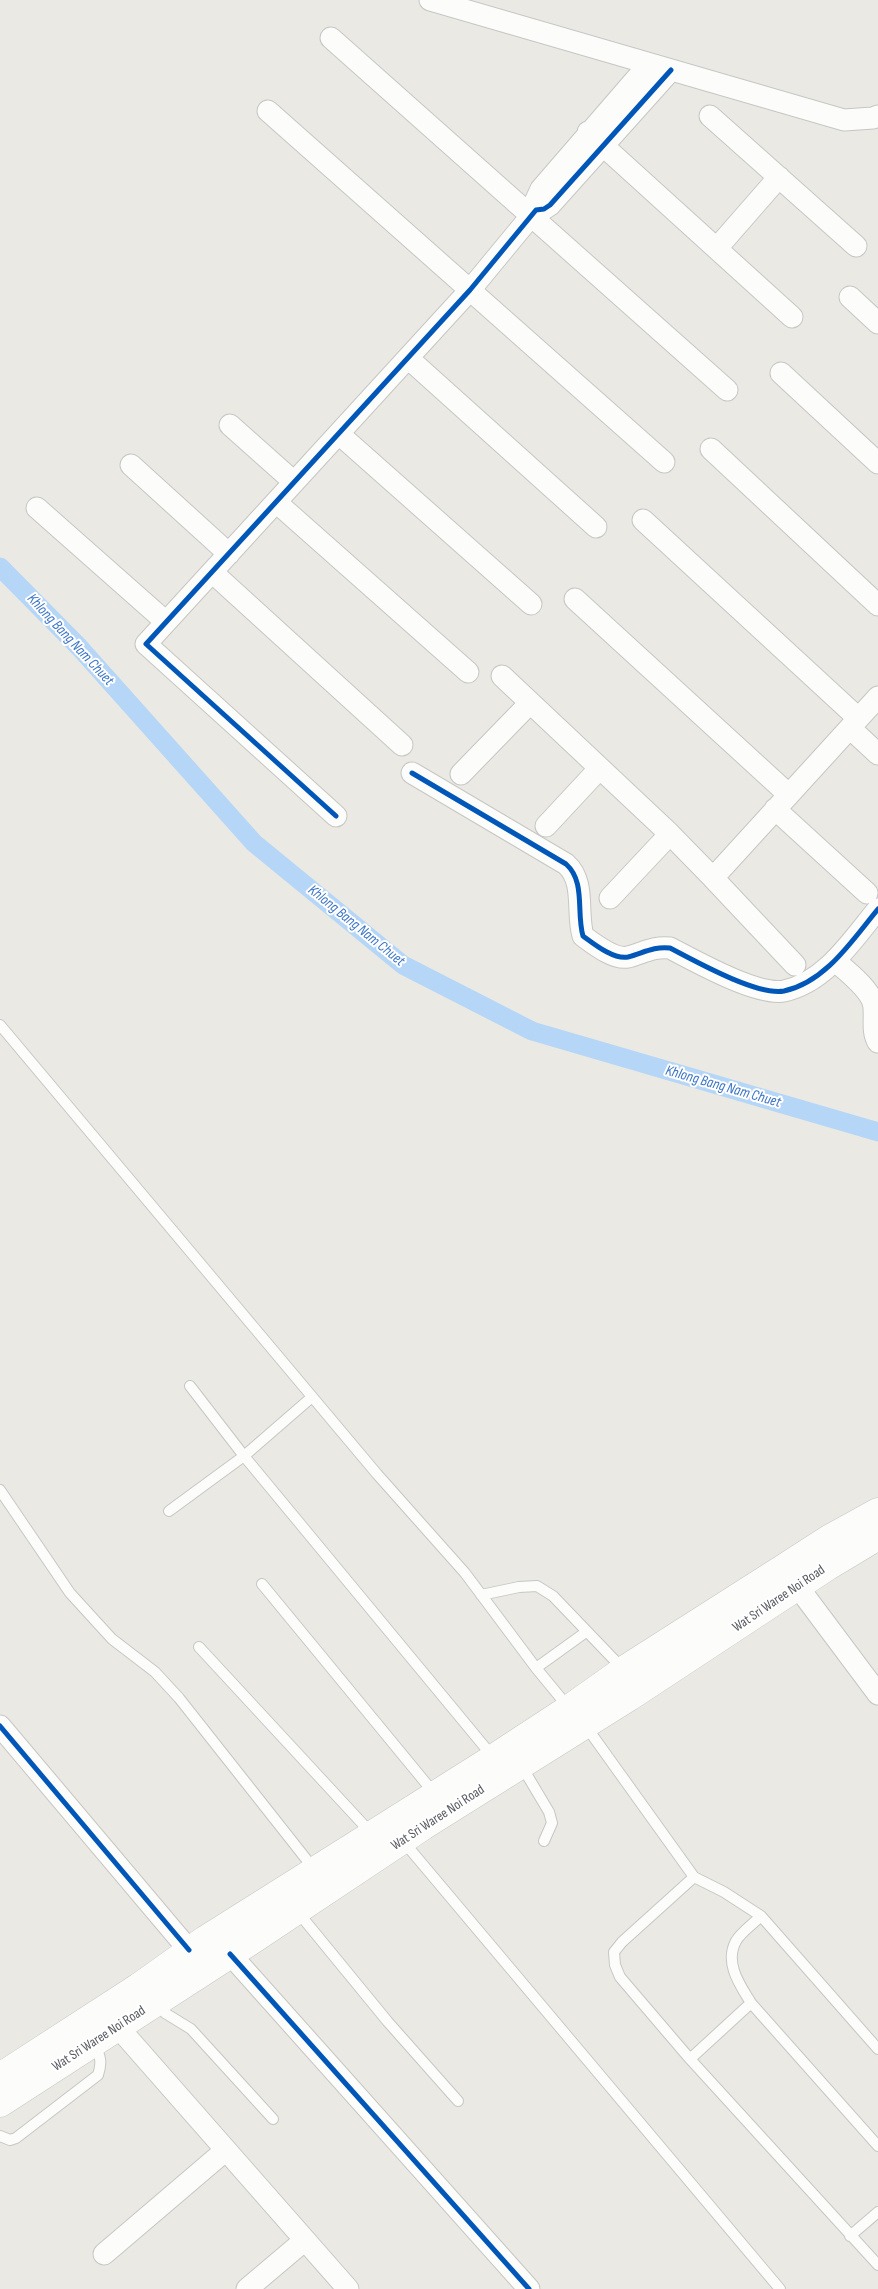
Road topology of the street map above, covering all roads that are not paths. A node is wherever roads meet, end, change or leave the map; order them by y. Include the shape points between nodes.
1 (430, 0) edge
2 (331, 38) dead end
3 (649, 64) junction
4 (672, 70) junction
5 (268, 111) dead end
6 (710, 116) dead end
7 (878, 116) edge
8 (596, 138) junction
9 (779, 176) junction
10 (534, 213) junction
11 (856, 246) dead end
12 (717, 248) junction
13 (470, 290) junction
14 (850, 297) dead end
15 (792, 317) dead end
16 (878, 323) edge
17 (408, 358) junction
18 (781, 373) dead end
19 (727, 390) dead end
20 (230, 424) dead end
21 (339, 434) junction
22 (711, 449) dead end
23 (664, 462) dead end
24 (878, 463) edge
25 (131, 465) dead end
26 (294, 482) junction
27 (276, 502) junction
28 (37, 508) dead end
29 (643, 520) dead end
30 (596, 527) dead end
31 (229, 554) junction
32 (212, 572) junction
33 (575, 599) dead end
34 (531, 604) dead end
35 (878, 605) edge
36 (166, 622) junction
37 (468, 672) dead end
38 (502, 676) dead end
39 (878, 697) edge
40 (530, 703) junction
41 (854, 723) junction
42 (402, 746) dead end
43 (878, 754) edge
44 (600, 768) junction
45 (412, 773) dead end
46 (462, 774) dead end
47 (781, 801) junction
48 (336, 816) dead end
49 (546, 826) dead end
50 (670, 834) junction
51 (713, 878) junction
52 (610, 898) dead end
53 (872, 901) edge
54 (835, 961) junction
55 (794, 965) dead end
56 (0, 1025) edge
57 (878, 1042) edge
58 (190, 1386) dead end
59 (312, 1397) junction
60 (244, 1456) junction
61 (0, 1490) edge
62 (169, 1511) dead end
63 (878, 1512) edge
64 (878, 1536) edge
65 (262, 1584) dead end
66 (798, 1587) junction
67 (481, 1595) junction
68 (586, 1632) junction
69 (199, 1647) dead end
70 (536, 1668) junction
71 (624, 1670) junction
72 (878, 1694) edge
73 (577, 1717) junction
74 (0, 1726) edge
75 (494, 1758) junction
76 (521, 1765) junction
77 (435, 1794) junction
78 (373, 1835) junction
79 (402, 1840) junction
80 (544, 1841) dead end
81 (315, 1870) junction
82 (694, 1877) junction
83 (296, 1910) junction
84 (761, 1916) junction
85 (230, 1954) junction
86 (197, 1961) junction
87 (155, 2002) junction
88 (751, 2003) junction
89 (118, 2027) junction
90 (93, 2043) junction
91 (878, 2049) edge
92 (690, 2059) junction
93 (0, 2077) edge
94 (458, 2101) dead end
95 (0, 2102) edge
96 (273, 2118) dead end
97 (0, 2136) edge
98 (878, 2146) edge
99 (226, 2150) junction
100 (878, 2212) edge
101 (850, 2236) junction
102 (305, 2240) junction
103 (104, 2254) dead end
104 (878, 2265) edge
105 (247, 2289) edge
106 (348, 2289) edge
107 (529, 2289) edge
108 (780, 2289) edge

1 - 3 street
2 - 10 street
3 - 4 street
3 - 8 street
4 - 7 street via 844,120
4 - 8 street
5 - 13 street
6 - 9 street
8 - 10 street via 550,205
8 - 12 street
9 - 11 street
9 - 12 street
10 - 13 street
10 - 19 street
12 - 15 street
13 - 17 street
13 - 23 street
14 - 16 street
17 - 21 street
17 - 30 street
18 - 24 street
20 - 26 street
21 - 26 street
21 - 34 street
22 - 35 street
25 - 31 street
26 - 27 street
27 - 31 street
27 - 37 street
28 - 36 street
29 - 41 street
31 - 32 street
32 - 36 street
32 - 42 street
33 - 47 street
36 - 48 street via 146,644
38 - 40 street
39 - 41 street
40 - 44 street
40 - 46 street
41 - 43 street
41 - 47 street
44 - 49 street
44 - 50 street
45 - 54 street via 573,870 578,878 583,936 618,957 661,947 670,948 753,987 783,991 809,980
47 - 51 street
47 - 53 street
50 - 51 street
50 - 52 street
51 - 55 street
53 - 54 street
54 - 57 street via 854,978 874,1005 874,1030
56 - 59 lane
58 - 60 lane
59 - 60 lane
59 - 67 lane
60 - 62 lane
60 - 75 lane
61 - 81 lane via 70,1593 112,1639 155,1672 180,1698
63 - 71 main road, Wat Sri Waree Noi Road
64 - 66 main road, Wat Sri Waree Noi Road
65 - 77 lane
66 - 72 street
66 - 73 main road, Wat Sri Waree Noi Road
67 - 68 lane via 537,1586 553,1596
67 - 70 lane
68 - 70 lane
68 - 71 lane
69 - 78 lane
70 - 73 lane
71 - 73 main road, Wat Sri Waree Noi Road
73 - 75 main road, Wat Sri Waree Noi Road
73 - 76 main road, Wat Sri Waree Noi Road
73 - 82 lane
74 - 86 street
75 - 77 main road, Wat Sri Waree Noi Road
76 - 79 main road, Wat Sri Waree Noi Road
76 - 80 lane via 549,1812 552,1823
77 - 78 main road, Wat Sri Waree Noi Road
78 - 81 main road, Wat Sri Waree Noi Road
79 - 83 main road, Wat Sri Waree Noi Road
79 - 108 lane
81 - 86 main road, Wat Sri Waree Noi Road
82 - 84 lane
82 - 92 lane via 614,1952 620,1977
83 - 85 main road, Wat Sri Waree Noi Road
83 - 94 lane
84 - 88 lane via 737,1940 733,1949 732,1968
84 - 91 lane
85 - 86 main road, Wat Sri Waree Noi Road
85 - 107 street
86 - 87 main road, Wat Sri Waree Noi Road
86 - 93 main road, Wat Sri Waree Noi Road via 140,1986
87 - 89 main road, Wat Sri Waree Noi Road
87 - 96 lane via 191,2029
88 - 92 lane
88 - 98 lane
89 - 90 main road, Wat Sri Waree Noi Road
89 - 99 street
90 - 95 main road, Wat Sri Waree Noi Road
90 - 97 lane via 102,2065 98,2075 16,2138 10,2140
92 - 101 lane
99 - 102 street
99 - 103 street
100 - 101 lane
101 - 104 lane
102 - 105 street
102 - 106 street

